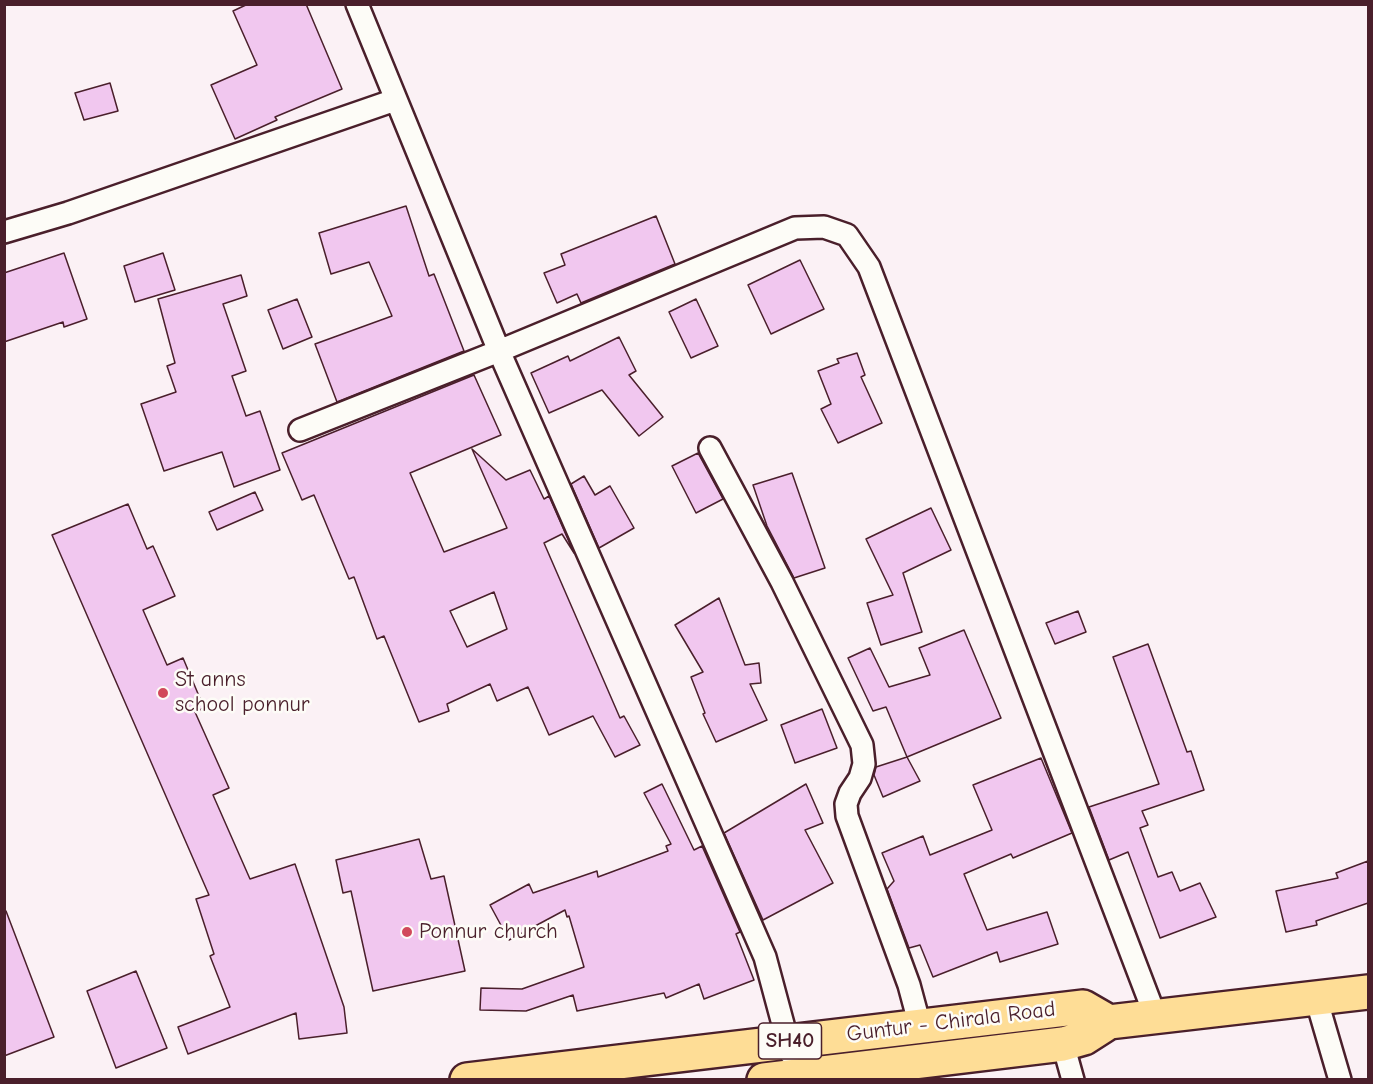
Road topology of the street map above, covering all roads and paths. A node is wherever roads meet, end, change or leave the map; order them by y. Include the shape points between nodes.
1 (357, 4) edge
2 (394, 100) junction
3 (4, 232) edge
4 (499, 351) junction
5 (300, 430) dead end
6 (710, 448) dead end
7 (1368, 992) edge
8 (1316, 998) junction
9 (1156, 1018) junction
10 (1109, 1022) junction
11 (920, 1026) junction
12 (788, 1041) junction
13 (1063, 1044) junction
14 (847, 1075) edge
15 (780, 1078) edge
16 (467, 1080) edge
17 (1073, 1080) edge
18 (1340, 1080) edge

1 - 2 street
2 - 3 street
2 - 4 street
4 - 5 street
4 - 9 street via 795,228 824,227 847,235 869,267
4 - 12 street via 765,957
6 - 11 street via 782,582 862,745 864,764 846,804 847,816 909,985
7 - 8 main road, Guntur - Chirala Road / SH40
8 - 9 main road, Guntur - Chirala Road / SH40
8 - 18 street
9 - 10 main road, Guntur - Chirala Road / SH40
10 - 11 main road, Guntur - Chirala Road / SH40 via 1083,1007
10 - 13 main road, Guntur - Chirala Road / SH40 via 1084,1038
11 - 12 main road, Guntur - Chirala Road / SH40
12 - 15 street
12 - 16 main road, Guntur - Chirala Road / SH40
13 - 14 main road, Guntur - Chirala Road / SH40
13 - 17 street
14 - 15 main road, Guntur - Chirala Road / SH40

